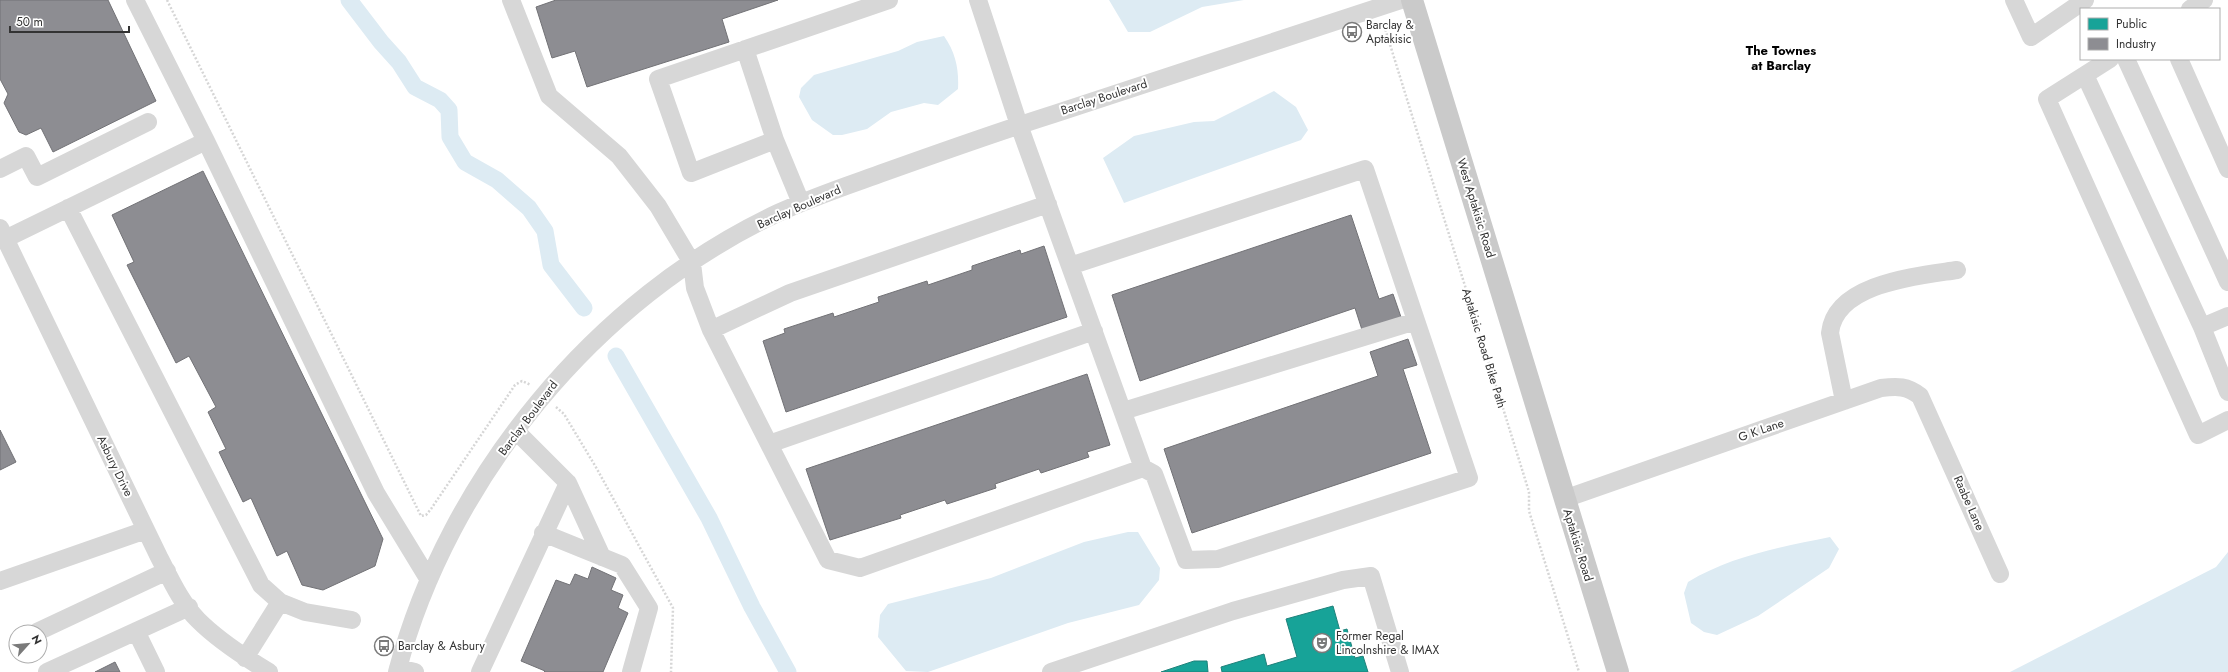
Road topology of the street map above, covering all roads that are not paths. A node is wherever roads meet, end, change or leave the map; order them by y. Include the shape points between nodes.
1 (135, 0) edge
2 (511, 0) edge
3 (889, 0) edge
4 (978, 0) edge
5 (1401, 0) edge
6 (1412, 0) edge
7 (2014, 0) edge
8 (2085, 0) edge
9 (2204, 0) edge
10 (2192, 8) edge
11 (745, 49) junction
12 (2108, 60) edge
13 (2126, 60) edge
14 (2179, 60) edge
15 (2085, 75) junction
16 (148, 122) dead end
17 (1019, 125) junction
18 (775, 140) junction
19 (206, 141) junction
20 (0, 168) edge
21 (2228, 169) edge
22 (801, 203) junction
23 (1048, 204) junction
24 (68, 208) junction
25 (3, 234) edge
26 (692, 263) junction
27 (1070, 266) junction
28 (1957, 270) dead end
29 (2228, 282) edge
30 (2228, 316) edge
31 (1416, 321) junction
32 (2202, 327) junction
33 (711, 330) junction
34 (1094, 331) junction
35 (2228, 392) edge
36 (1844, 401) junction
37 (1123, 411) junction
38 (1540, 417) joint
39 (2228, 420) edge
40 (516, 432) junction
41 (1937, 432) joint
42 (769, 444) junction
43 (1143, 468) junction
44 (568, 483) junction
45 (1564, 499) junction
46 (146, 530) junction
47 (543, 533) junction
48 (602, 557) junction
49 (166, 571) junction
50 (2000, 574) dead end
51 (429, 580) junction
52 (0, 581) edge
53 (280, 602) junction
54 (189, 607) junction
55 (352, 620) dead end
56 (48, 627) edge
57 (136, 631) junction
58 (245, 658) junction
59 (404, 671) edge
60 (47, 672) edge
61 (156, 672) edge
62 (270, 672) edge
63 (480, 672) edge
64 (630, 672) edge
65 (1051, 672) edge
66 (1400, 672) edge
67 (1618, 672) edge

1 - 19 street
2 - 26 street via 550,96 619,156 658,206
3 - 11 street
4 - 17 street
5 - 17 street, Barclay Boulevard
6 - 38 main road, West Aptakisic Road
7 - 8 street via 2031,37
9 - 10 street
11 - 18 street
11 - 18 street via 658,79 691,173
12 - 15 street
13 - 29 street
14 - 21 street
15 - 32 street
15 - 39 street via 2047,99 2198,435
16 - 20 street via 37,177 26,156
17 - 22 street, Barclay Boulevard
17 - 23 street
18 - 22 street
19 - 24 street
19 - 51 street via 376,493
22 - 26 street, Barclay Boulevard via 776,214
23 - 27 street
23 - 33 street via 790,293
24 - 25 street
24 - 53 street via 261,585
25 - 46 street, Asbury Drive
26 - 33 street via 695,288
26 - 40 street, Barclay Boulevard via 648,294 596,340 549,387
27 - 31 street via 1365,169
27 - 34 street
28 - 36 street via 1902,279 1876,287 1844,304 1837,312 1830,333
30 - 32 street
31 - 37 street
31 - 43 street via 1469,478 1218,559 1186,560 1154,474
32 - 35 street
33 - 42 street
34 - 37 street
34 - 42 street
36 - 41 street, G K Lane via 1881,388 1910,388 1920,396
36 - 45 street, G K Lane
37 - 43 street
38 - 45 main road, Aptakisic Road
40 - 44 street
40 - 51 street, Barclay Boulevard via 458,519
41 - 50 street, Raabe Lane
42 - 43 street via 828,560 860,568
44 - 47 street
44 - 48 street
45 - 67 main road, Aptakisic Road
46 - 49 street, Asbury Drive
46 - 52 street
47 - 48 street
47 - 63 street
48 - 64 street via 622,565 649,608
49 - 54 street, Asbury Drive
49 - 56 street
51 - 59 street, Barclay Boulevard
53 - 55 street via 305,612
53 - 58 street
54 - 57 street
54 - 58 street, Asbury Drive via 197,619
57 - 60 street
57 - 61 street
58 - 62 street, Asbury Drive
65 - 66 street via 1233,611 1343,580 1371,576

